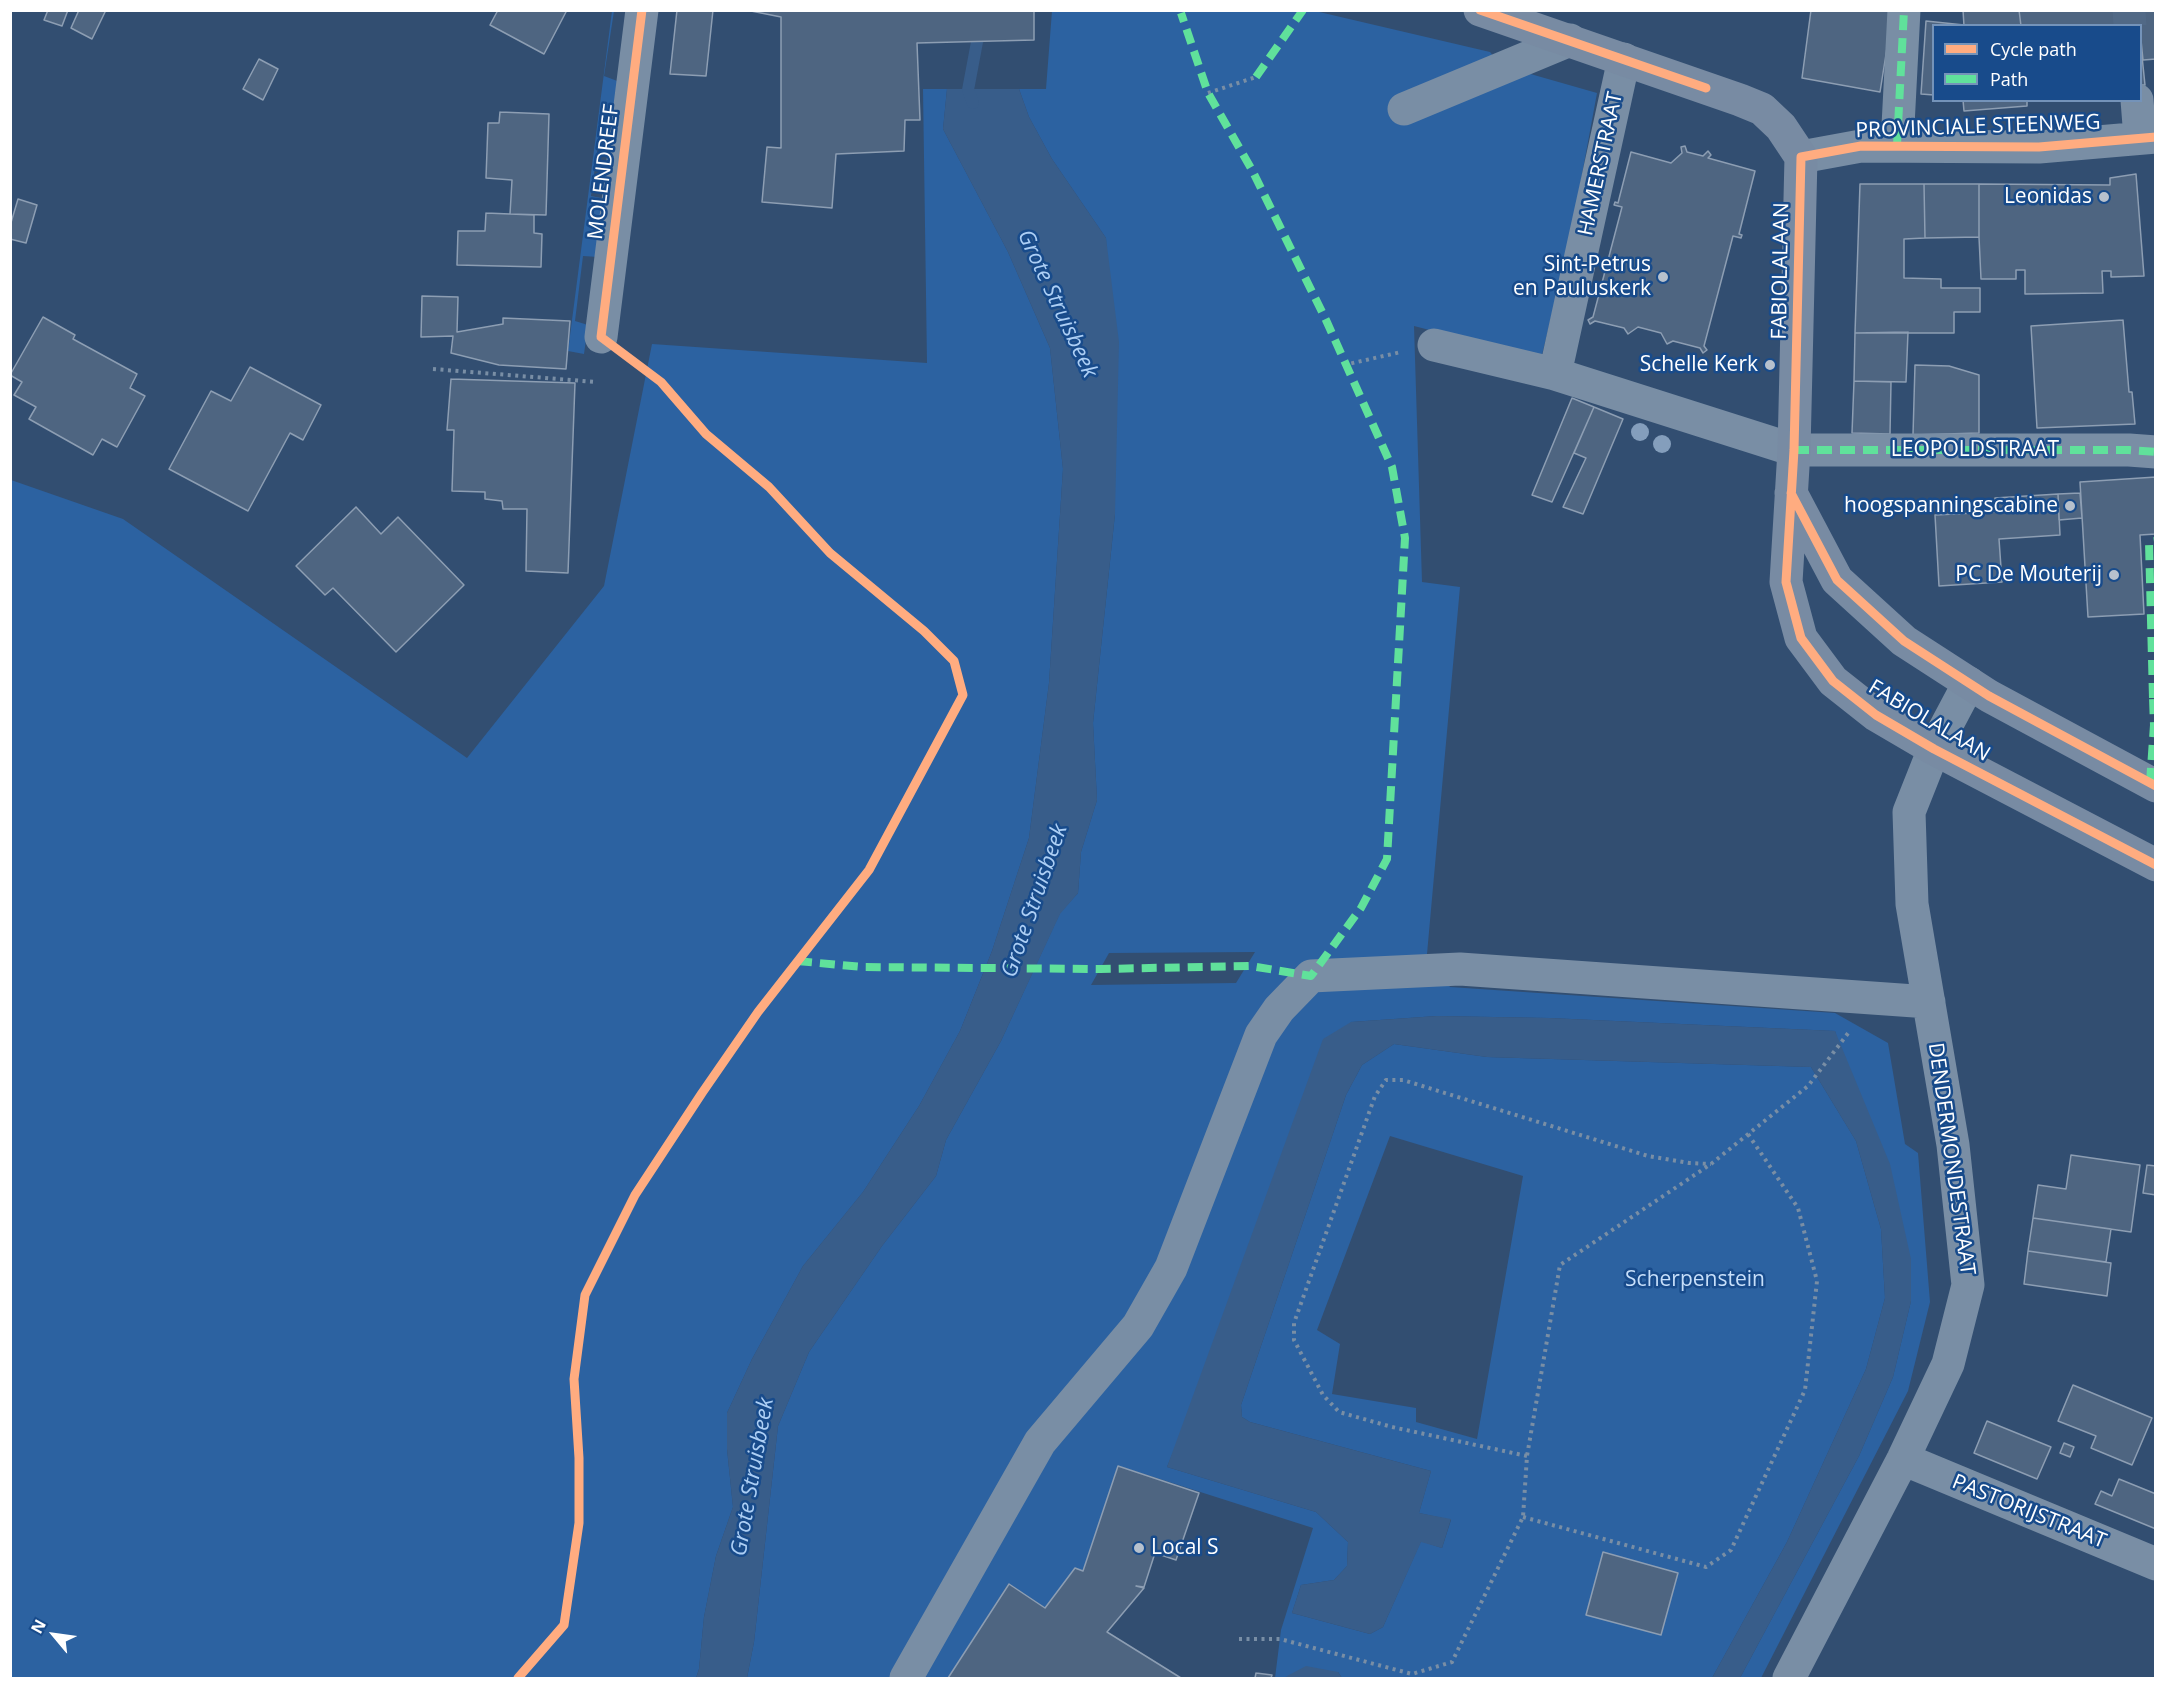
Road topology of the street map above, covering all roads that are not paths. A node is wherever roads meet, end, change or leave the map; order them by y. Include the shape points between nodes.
1 (642, 10) edge
2 (1480, 10) edge
3 (1904, 10) edge
4 (1570, 40) junction
5 (1624, 59) junction
6 (2138, 102) edge
7 (1404, 109) dead end
8 (2148, 137) edge
9 (1897, 145) junction
10 (1802, 157) junction
11 (601, 337) dead end
12 (1434, 345) road end
13 (1555, 374) junction
14 (1794, 450) junction
15 (2156, 452) edge
16 (1791, 493) junction
17 (1969, 683) junction
18 (1934, 749) junction
19 (2156, 786) edge
20 (2156, 865) edge
21 (1929, 1002) junction
22 (1903, 1459) junction
23 (2156, 1564) edge
24 (906, 1678) edge
25 (1789, 1678) edge

1 - 11 street, MOLENDREEF
2 - 4 main road
3 - 9 street
4 - 5 main road
4 - 7 street
5 - 10 main road via 1762,109 1781,127
5 - 13 street, HAMERSTRAAT
6 - 8 street
8 - 9 street, PROVINCIALE STEENWEG via 2039,147
9 - 10 street, PROVINCIALE STEENWEG via 1861,146
10 - 14 main road, FABIOLALAAN
12 - 13 street
13 - 14 street
14 - 15 street, LEOPOLDSTRAAT
14 - 16 main road, FABIOLALAAN
16 - 17 main road via 1837,580 1904,641
16 - 18 main road, FABIOLALAAN via 1786,582 1801,638 1833,681 1876,715
17 - 18 street, DENDERMONDESTRAAT
17 - 19 main road
18 - 20 main road, FABIOLALAAN
18 - 21 street, DENDERMONDESTRAAT via 1909,812 1912,904
21 - 22 street, DENDERMONDESTRAAT via 1953,1145 1968,1285 1948,1364
21 - 24 street via 1460,969 1311,976 1279,1009 1261,1035 1171,1268 1138,1326 1040,1442
22 - 23 street, PASTORIJSTRAAT
22 - 25 street, DENDERMONDESTRAAT

